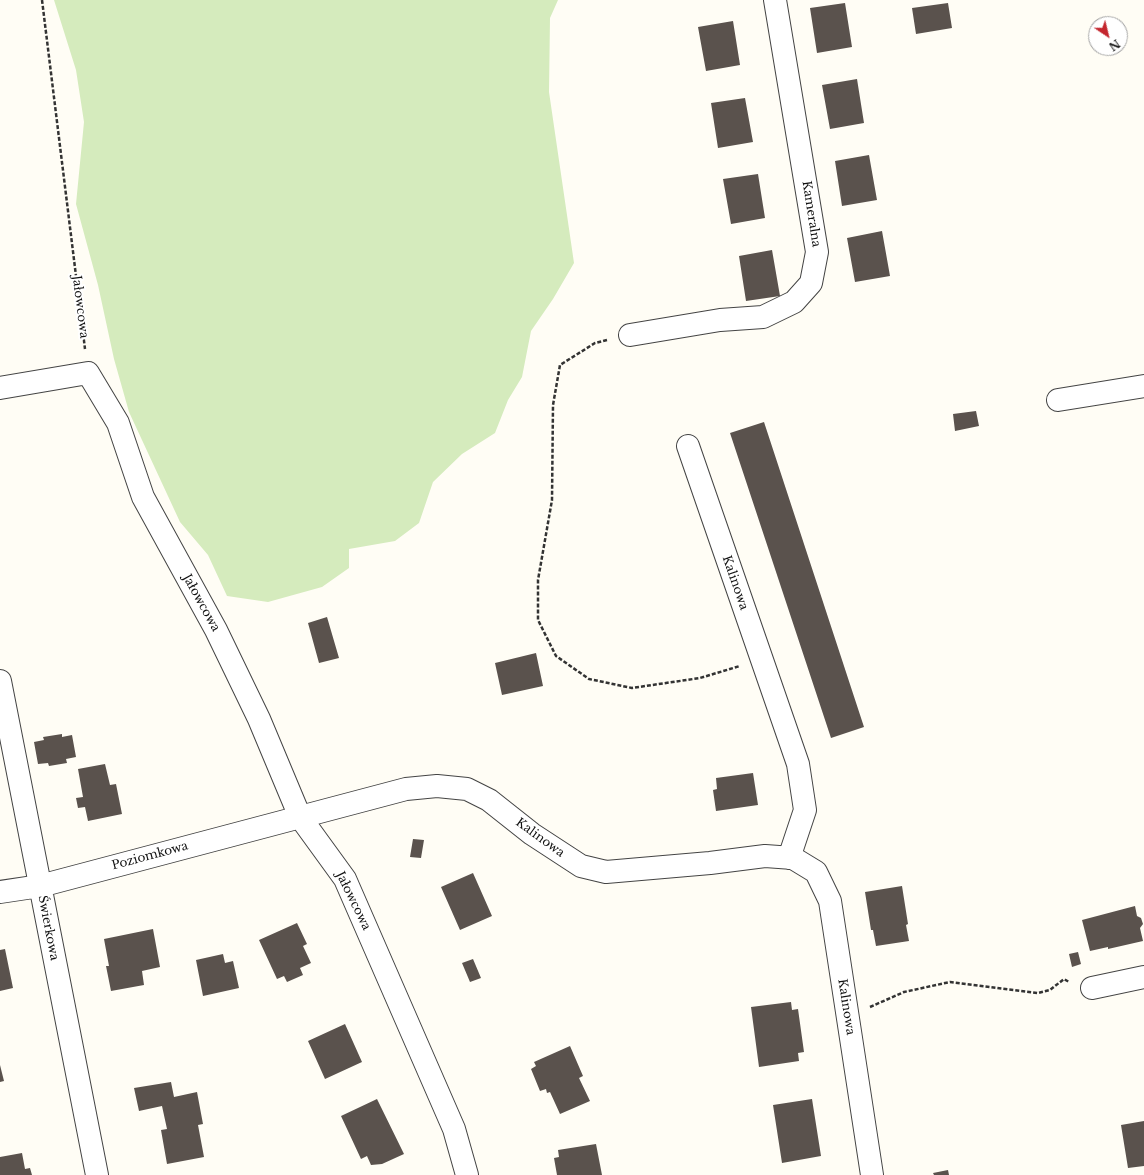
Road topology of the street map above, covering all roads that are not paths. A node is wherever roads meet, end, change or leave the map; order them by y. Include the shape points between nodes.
1 (775, 0) edge
2 (630, 335) road end
3 (1144, 386) edge
4 (0, 388) edge
5 (1058, 400) dead end
6 (688, 446) dead end
7 (0, 681) edge
8 (300, 817) junction
9 (789, 858) junction
10 (40, 886) junction
11 (0, 892) edge
12 (1144, 977) edge
13 (1092, 988) road end
14 (97, 1175) edge
15 (467, 1175) edge
16 (872, 1175) edge

1 - 2 street, Kameralna via 817,252 811,284 794,302 763,317 720,320
3 - 5 street
4 - 8 street, Jałowcowa via 88,372 118,423 143,497 216,630 259,719
6 - 9 street, Kalinowa via 798,764 805,810
7 - 10 street, Świerkowa
8 - 9 street, Kalinowa via 406,788 437,786 467,789 489,800 558,852 581,866 606,872 765,856
8 - 10 street, Poziomkowa
8 - 15 street, Jałowcowa via 345,879 454,1129
9 - 16 street, Kalinowa via 816,872 830,901
10 - 11 street, Poziomkowa
10 - 14 street, Świerkowa
12 - 13 street

